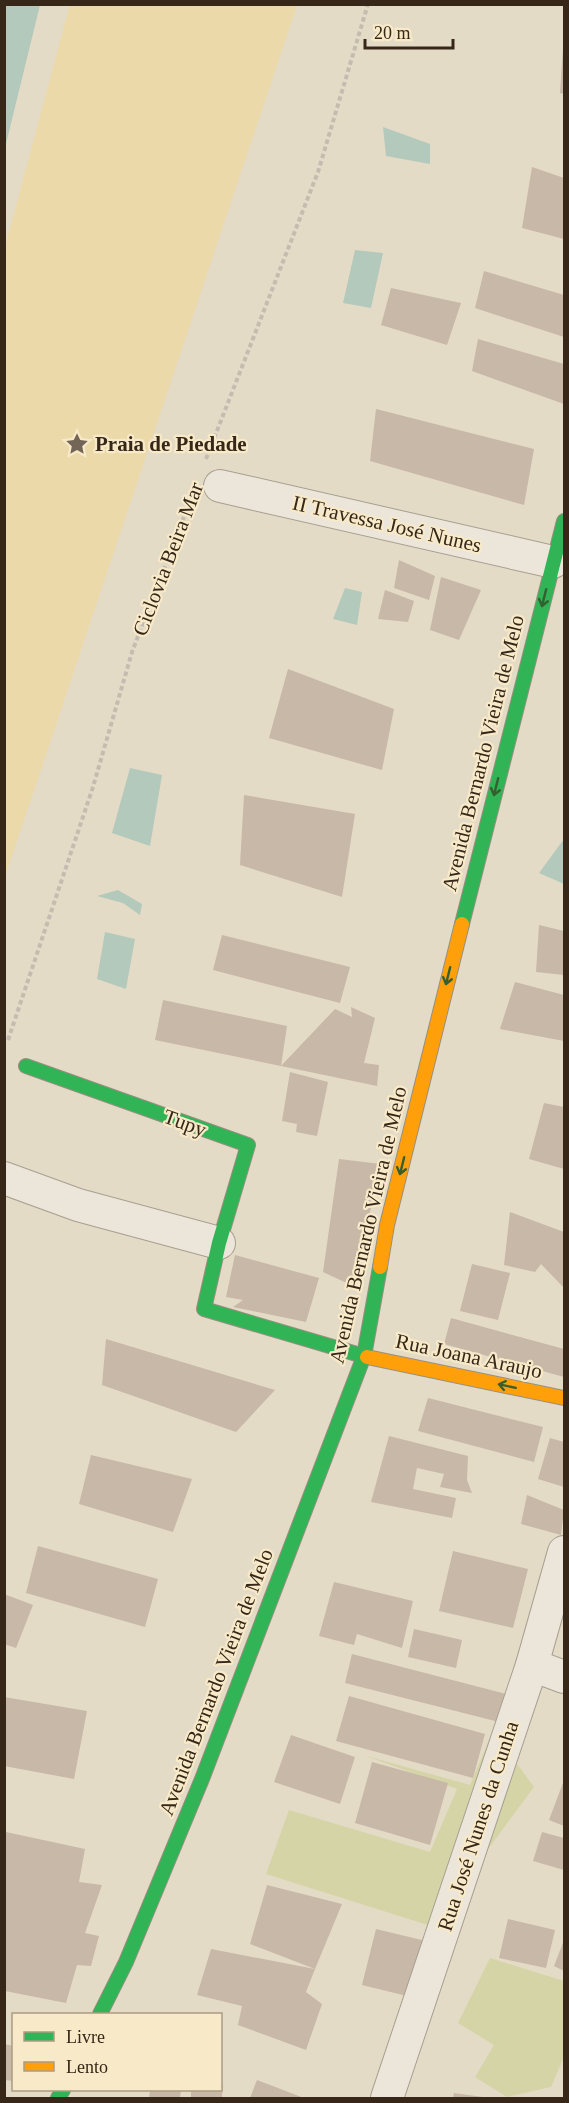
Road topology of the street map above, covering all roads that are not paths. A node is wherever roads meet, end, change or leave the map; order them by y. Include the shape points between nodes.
1 (206, 480) road end
2 (564, 521) edge
3 (553, 562) junction
4 (26, 1066) dead end
5 (4, 1178) edge
6 (219, 1243) junction
7 (364, 1356) junction
8 (564, 1398) edge
9 (564, 1552) edge
10 (532, 1665) junction
11 (564, 1677) edge
12 (100, 2013) edge
13 (387, 2098) edge

1 - 3 street, II Travessa José Nunes
2 - 3 main road, Avenida Bernardo Vieira de Melo
3 -> 7 main road, Avenida Bernardo Vieira de Melo via 390,1214
4 - 6 main road, Tupy via 248,1145
5 - 6 street via 78,1205
6 - 7 main road, Tupy via 204,1310
8 -> 7 main road, Rua Joana Araujo
7 - 12 main road, Avenida Bernardo Vieira de Melo via 202,1779 126,1962
9 - 10 street, Rua José Nunes da Cunha
10 - 11 street
10 - 13 street, Rua José Nunes da Cunha

